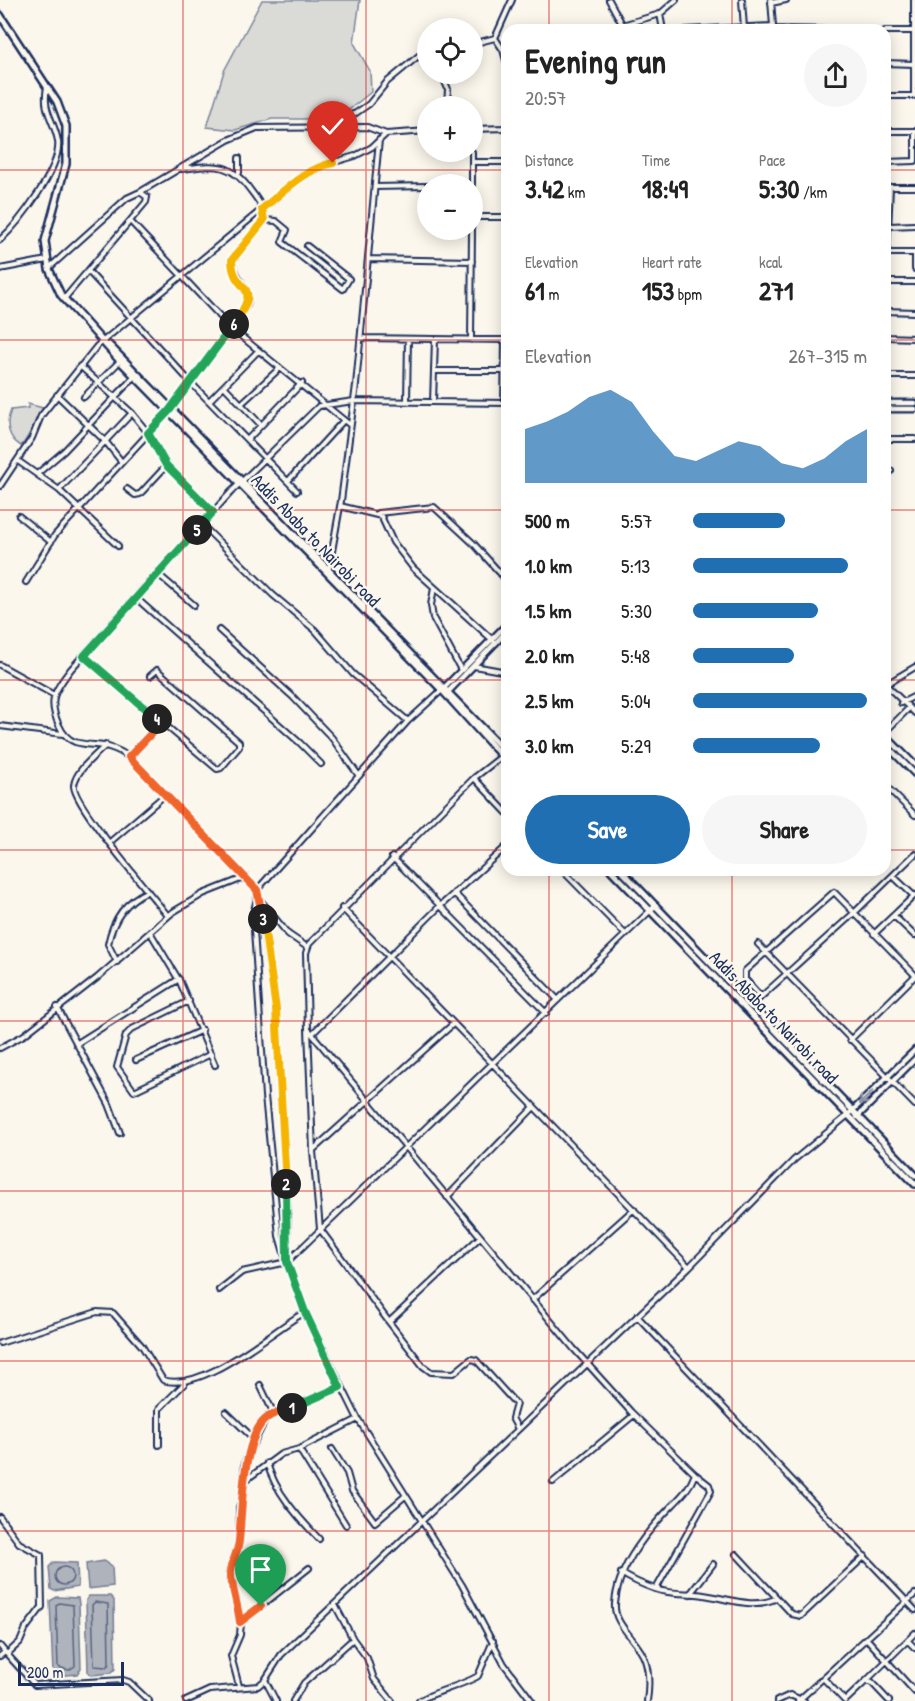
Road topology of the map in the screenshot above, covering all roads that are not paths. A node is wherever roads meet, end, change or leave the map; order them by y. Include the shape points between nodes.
1 (512, 0) edge
2 (609, 0) edge
3 (676, 0) edge
4 (742, 0) edge
5 (786, 0) edge
6 (914, 0) edge
7 (771, 2) edge
8 (660, 14) junction
9 (0, 15) edge
10 (501, 24) edge
11 (622, 24) joint
12 (662, 24) edge
13 (744, 24) edge
14 (773, 24) edge
15 (501, 25) edge
16 (891, 31) edge
17 (914, 31) edge
18 (495, 38) junction
19 (483, 41) edge
20 (501, 47) edge
21 (417, 57) edge
22 (891, 63) edge
23 (914, 64) edge
24 (47, 87) junction
25 (891, 96) edge
26 (914, 96) edge
27 (320, 126) junction
28 (501, 128) edge
29 (483, 129) edge
30 (891, 131) edge
31 (915, 131) edge
32 (417, 132) edge
33 (386, 134) junction
34 (379, 140) junction
35 (239, 158) dead end
36 (915, 161) edge
37 (472, 162) edge
38 (483, 162) edge
39 (501, 162) edge
40 (891, 162) edge
41 (182, 169) junction
42 (239, 173) junction
43 (471, 174) edge
44 (375, 186) junction
45 (417, 186) edge
46 (891, 187) edge
47 (915, 187) edge
48 (140, 192) junction
49 (262, 209) junction
50 (483, 217) edge
51 (501, 217) edge
52 (264, 220) junction
53 (130, 221) junction
54 (915, 225) edge
55 (891, 226) edge
56 (0, 240) edge
57 (472, 240) edge
58 (307, 246) dead end
59 (891, 253) edge
60 (915, 253) edge
61 (368, 259) junction
62 (47, 260) junction
63 (471, 261) junction
64 (0, 269) edge
65 (49, 269) junction
66 (915, 269) edge
67 (89, 272) junction
68 (182, 276) junction
69 (891, 282) edge
70 (915, 282) edge
71 (64, 299) junction
72 (891, 311) edge
73 (915, 312) edge
74 (132, 317) junction
75 (231, 328) junction
76 (891, 337) edge
77 (361, 338) junction
78 (915, 338) edge
79 (408, 339) junction
80 (435, 339) junction
81 (471, 340) junction
82 (501, 340) edge
83 (103, 341) junction
84 (258, 351) junction
85 (120, 361) junction
86 (80, 366) junction
87 (280, 368) junction
88 (434, 371) junction
89 (501, 371) edge
90 (135, 376) junction
91 (891, 376) edge
92 (915, 376) edge
93 (191, 381) junction
94 (97, 382) junction
95 (302, 383) junction
96 (224, 386) junction
97 (57, 395) junction
98 (84, 397) dead end
99 (114, 398) junction
100 (354, 401) junction
101 (209, 402) junction
102 (407, 402) junction
103 (433, 402) junction
104 (326, 403) junction
105 (501, 403) edge
106 (891, 403) edge
107 (915, 403) edge
108 (242, 404) junction
109 (170, 409) junction
110 (891, 409) edge
111 (915, 409) edge
112 (132, 413) junction
113 (344, 420) junction
114 (88, 425) junction
115 (261, 425) junction
116 (350, 425) junction
117 (148, 433) junction
118 (915, 439) edge
119 (247, 440) junction
120 (891, 440) edge
121 (106, 442) junction
122 (265, 458) junction
123 (18, 461) junction
124 (121, 461) junction
125 (166, 465) junction
126 (37, 474) junction
127 (288, 481) junction
128 (241, 482) junction
129 (0, 486) edge
130 (127, 489) dead end
131 (59, 490) junction
132 (297, 491) dead end
133 (340, 506) junction
134 (79, 510) junction
135 (213, 512) junction
136 (377, 514) junction
137 (19, 516) dead end
138 (202, 525) junction
139 (51, 542) junction
140 (118, 546) dead end
141 (329, 568) junction
142 (158, 574) junction
143 (501, 574) edge
144 (26, 582) dead end
145 (434, 587) junction
146 (136, 598) junction
147 (194, 605) dead end
148 (219, 630) dead end
149 (501, 632) edge
150 (501, 636) edge
151 (494, 641) junction
152 (84, 656) junction
153 (0, 665) edge
154 (474, 666) junction
155 (915, 667) edge
156 (461, 670) junction
157 (501, 671) edge
158 (150, 676) dead end
159 (891, 681) edge
160 (445, 691) junction
161 (891, 692) edge
162 (54, 695) junction
163 (915, 696) edge
164 (901, 703) junction
165 (908, 709) junction
166 (915, 714) edge
167 (408, 721) junction
168 (161, 723) junction
169 (0, 726) edge
170 (891, 727) edge
171 (64, 735) junction
172 (891, 740) edge
173 (105, 745) junction
174 (891, 750) edge
175 (501, 751) edge
176 (129, 757) junction
177 (501, 758) edge
178 (914, 761) edge
179 (321, 764) dead end
180 (915, 774) edge
181 (359, 776) junction
182 (474, 778) junction
183 (891, 791) edge
184 (166, 794) junction
185 (501, 807) edge
186 (915, 815) edge
187 (110, 842) junction
188 (501, 851) edge
189 (915, 854) edge
190 (392, 857) junction
191 (568, 876) edge
192 (618, 876) edge
193 (626, 876) edge
194 (892, 876) junction
195 (246, 877) junction
196 (148, 891) junction
197 (258, 892) junction
198 (454, 893) junction
199 (914, 896) edge
200 (260, 899) junction
201 (440, 906) junction
202 (342, 908) junction
203 (653, 908) junction
204 (854, 913) junction
205 (894, 915) junction
206 (168, 916) junction
207 (150, 932) junction
208 (625, 934) junction
209 (874, 934) junction
210 (915, 936) edge
211 (758, 944) dead end
212 (307, 947) junction
213 (767, 952) junction
214 (388, 958) junction
215 (117, 962) junction
216 (788, 973) junction
217 (915, 976) edge
218 (178, 979) junction
219 (761, 997) junction
220 (558, 1000) junction
221 (189, 1001) junction
222 (752, 1005) junction
223 (57, 1007) junction
224 (546, 1013) junction
225 (453, 1024) junction
226 (308, 1029) junction
227 (202, 1030) junction
228 (312, 1034) junction
229 (850, 1040) junction
230 (76, 1044) junction
231 (0, 1048) edge
232 (915, 1050) edge
233 (211, 1054) junction
234 (915, 1059) edge
235 (136, 1060) dead end
236 (491, 1064) junction
237 (216, 1065) dead end
238 (887, 1076) junction
239 (892, 1082) junction
240 (368, 1102) junction
241 (915, 1105) edge
242 (534, 1107) junction
243 (855, 1113) junction
244 (847, 1116) junction
245 (853, 1121) junction
246 (120, 1133) dead end
247 (405, 1149) junction
248 (313, 1151) junction
249 (915, 1175) edge
250 (915, 1184) edge
251 (447, 1197) junction
252 (634, 1209) junction
253 (320, 1229) junction
254 (479, 1238) junction
255 (286, 1260) junction
256 (689, 1267) junction
257 (219, 1290) dead end
258 (532, 1300) junction
259 (305, 1312) junction
260 (637, 1316) junction
261 (389, 1322) junction
262 (0, 1343) edge
263 (588, 1362) junction
264 (184, 1383) junction
265 (260, 1385) dead end
266 (340, 1387) junction
267 (226, 1412) dead end
268 (274, 1414) junction
269 (634, 1415) junction
270 (358, 1419) junction
271 (518, 1429) junction
272 (254, 1439) junction
273 (159, 1445) dead end
274 (299, 1449) junction
275 (332, 1449) dead end
276 (267, 1463) junction
277 (695, 1474) junction
278 (246, 1480) junction
279 (553, 1482) dead end
280 (405, 1496) junction
281 (0, 1517) edge
282 (422, 1523) junction
283 (346, 1526) dead end
284 (319, 1539) dead end
285 (736, 1554) dead end
286 (865, 1556) junction
287 (713, 1564) dead end
288 (309, 1568) dead end
289 (621, 1573) junction
290 (656, 1589) junction
291 (690, 1594) junction
292 (915, 1594) edge
293 (777, 1598) junction
294 (907, 1601) junction
295 (335, 1605) junction
296 (915, 1610) edge
297 (240, 1622) junction
298 (915, 1634) edge
299 (353, 1639) junction
300 (867, 1639) junction
301 (493, 1641) junction
302 (908, 1641) junction
303 (0, 1646) edge
304 (915, 1648) edge
305 (6, 1653) junction
306 (0, 1656) edge
307 (886, 1661) junction
308 (824, 1679) junction
309 (266, 1680) junction
310 (866, 1681) junction
311 (240, 1686) junction
312 (915, 1692) edge
313 (801, 1700) edge
314 (886, 1700) edge
315 (149, 1701) edge
316 (186, 1701) edge
317 (276, 1701) edge
318 (293, 1701) edge
319 (392, 1701) edge
320 (419, 1701) edge
321 (532, 1701) edge
322 (648, 1701) edge
323 (777, 1701) edge

1 - 10 street
2 - 11 street
3 - 8 street
4 - 13 street
5 - 7 street
6 - 17 street
7 - 14 street
8 - 11 street
8 - 12 street
9 - 24 highway, Addis Ababa to Nairobi road
15 - 18 street
16 - 17 street
17 - 23 street
18 - 19 street
18 - 20 street
21 - 27 street via 387,82 369,104
22 - 23 street
23 - 26 street
24 - 56 street via 44,101 57,136 58,152 24,216
24 - 62 highway, Addis Ababa to Nairobi road via 62,114 68,137 66,164 45,241
25 - 26 street
27 - 33 street via 366,127
27 - 41 street via 257,128 228,140
28 - 29 street
30 - 31 street
31 - 36 street
32 - 33 street
33 - 34 street
34 - 44 street
34 - 49 street via 355,156 321,165
35 - 42 street
36 - 40 street
37 - 43 street
38 - 39 street
41 - 42 street via 213,165
41 - 48 street
42 - 49 street
44 - 45 street
44 - 61 street
46 - 47 street
48 - 53 street via 147,199
48 - 65 street via 116,206
49 - 52 street
49 - 68 street
50 - 51 street
52 - 58 street via 276,221 287,230 282,239 284,244 343,289 349,282 347,278
52 - 75 street via 232,260 249,301
53 - 67 street
53 - 68 street
54 - 55 street
57 - 63 street
59 - 60 street
60 - 66 street
61 - 63 street
61 - 77 street
62 - 64 street
62 - 65 highway, Addis Ababa to Nairobi road
63 - 81 street
65 - 71 highway, Addis Ababa to Nairobi road
67 - 71 street
67 - 74 street
68 - 74 street
68 - 75 street
69 - 70 street
71 - 83 highway, Addis Ababa to Nairobi road
72 - 73 street
74 - 83 street
74 - 93 street
75 - 84 street
75 - 93 street
76 - 78 street
77 - 79 street
77 - 100 street
79 - 80 street
79 - 102 street
80 - 81 street
80 - 88 street
81 - 82 street
83 - 85 highway, Addis Ababa to Nairobi road
83 - 86 street
83 - 109 highway, Addis Ababa to Nairobi road
84 - 87 street
84 - 96 street
85 - 90 highway, Addis Ababa to Nairobi road
85 - 94 street
86 - 94 street
86 - 97 street
87 - 95 street
87 - 108 street
88 - 89 street
88 - 103 street
90 - 99 street
90 - 109 highway, Addis Ababa to Nairobi road
91 - 92 street
93 - 101 street
93 - 109 street
94 - 98 street
94 - 99 street
95 - 104 street
95 - 115 street
96 - 101 street
96 - 108 street
97 - 114 street
97 - 123 street via 41,416
99 - 112 street
99 - 114 street
100 - 102 street
100 - 104 street
100 - 116 street
101 - 119 street
102 - 103 street
103 - 105 street
104 - 113 street
104 - 122 street
106 - 107 main road
108 - 115 street
109 - 117 street
109 - 128 highway, Addis Ababa to Nairobi road
110 - 111 main road
112 - 117 street
112 - 121 street
113 - 116 street
113 - 127 street
114 - 121 street
114 - 126 street
115 - 119 street
116 - 133 street
117 - 124 street
117 - 125 street
118 - 120 street
119 - 122 street
121 - 124 street
121 - 131 street
122 - 127 street
122 - 128 street
123 - 126 street
123 - 129 street
124 - 134 street
125 - 130 street via 140,494
125 - 135 street
126 - 131 street
127 - 132 street
128 - 135 street
128 - 141 highway, Addis Ababa to Nairobi road
128 - 160 highway, Addis Ababa to Nairobi road
131 - 134 street
133 - 136 street
133 - 141 street
134 - 139 street
134 - 140 street
135 - 138 street
136 - 143 street via 434,507
136 - 145 street via 384,520 396,548
137 - 139 street
138 - 142 street
138 - 167 street via 315,630 352,674
139 - 144 street
141 - 160 highway, Addis Ababa to Nairobi road
142 - 146 street
142 - 147 street
145 - 151 street
145 - 156 street via 430,605 433,618
146 - 152 street
146 - 179 street
148 - 181 street via 293,696 332,738
149 - 151 main road
150 - 151 main road
151 - 154 main road
151 - 156 main road
152 - 162 street
152 - 168 street
153 - 162 street
154 - 157 street
154 - 160 main road
155 - 159 street
156 - 160 main road
158 - 168 street via 157,670 187,693 240,745 219,769
160 - 167 street
160 - 175 highway, Addis Ababa to Nairobi road
161 - 164 street
162 - 171 street via 52,707
163 - 164 street
164 - 165 street
165 - 166 street
165 - 170 street
167 - 181 street
168 - 176 street
169 - 171 street
171 - 173 street via 75,742
172 - 178 main road
173 - 176 street
173 - 187 street via 82,770 74,786 84,809
174 - 180 main road
176 - 184 street
177 - 182 street
181 - 197 street
182 - 185 street
182 - 190 street
183 - 186 street
184 - 187 street
184 - 195 street
187 - 196 street
188 - 198 street
189 - 194 street
190 - 201 street
190 - 202 street
191 - 208 street
192 - 203 highway, Addis Ababa to Nairobi road
193 - 203 highway, Addis Ababa to Nairobi road
194 - 199 street
194 - 204 street
195 - 197 street
195 - 206 street via 203,894
196 - 206 street
196 - 215 street via 123,908 113,928 108,944
197 - 200 street
197 - 255 street via 253,915 265,1096 279,1236
198 - 201 street
198 - 220 street
199 - 205 street
200 - 212 street via 288,934
200 - 255 street via 276,1009 288,1216
201 - 214 street
201 - 224 street
202 - 212 street
202 - 214 street
203 - 208 street
203 - 222 highway, Addis Ababa to Nairobi road
203 - 244 highway, Addis Ababa to Nairobi road
204 - 209 street
204 - 213 street via 837,894 831,893
204 - 216 street
205 - 209 street
205 - 210 street
206 - 207 street
207 - 215 street
207 - 218 street
208 - 220 street
209 - 217 street
211 - 213 street
212 - 226 street
213 - 216 street
213 - 219 street via 743,975
214 - 225 street
214 - 228 street
215 - 223 street
216 - 219 street
216 - 229 street
217 - 229 street
218 - 221 street
218 - 230 street
219 - 222 street
220 - 224 street
221 - 227 street
221 - 233 street via 132,1029 126,1035 117,1067 134,1090
222 - 243 highway, Addis Ababa to Nairobi road
223 - 230 street
223 - 231 street via 24,1035
224 - 236 street
225 - 236 street
225 - 240 street
226 - 228 street
226 - 248 street
227 - 233 street
227 - 235 street
228 - 240 street
229 - 238 street
230 - 246 street
232 - 238 main road
233 - 237 street
234 - 239 main road
236 - 242 street
236 - 247 street
238 - 239 street
238 -> 243 main road
239 - 241 street
239 - 243 main road
240 - 247 street
240 - 248 street
242 - 251 street
242 - 252 street
243 - 244 main road
243 - 245 main road
243 - 249 highway, Addis Ababa to Nairobi road
244 - 245 highway, Addis Ababa to Nairobi road
244 - 256 street via 794,1160
245 - 250 highway, Addis Ababa to Nairobi road
247 - 251 street
247 - 253 street
248 - 253 street
251 - 254 street
252 - 256 street
252 - 258 street
253 - 255 street
253 - 261 street
254 - 258 street
254 - 261 street
255 - 257 street via 242,1272
255 - 259 street
256 - 260 street
258 - 263 street
259 - 264 street via 218,1370
259 - 266 street
260 - 263 street
260 - 286 street
261 - 271 street via 431,1372 454,1373 471,1359 476,1360 516,1404 512,1418
262 - 264 street via 97,1312 113,1313 142,1346 163,1380
263 - 269 street
263 - 271 street
264 - 273 street via 159,1409
265 - 268 street
266 - 268 street
266 - 270 street
267 - 272 street
268 - 272 street via 263,1422
269 - 277 street
269 - 279 street
270 - 274 street
270 - 280 street
271 - 282 street
272 - 278 street via 244,1466
274 - 276 street
274 - 283 street
275 - 280 street via 347,1473 352,1491 375,1522
276 - 278 street
276 - 284 street via 277,1487
277 - 289 street via 689,1488 656,1523
277 - 290 street via 711,1491
278 - 297 street via 239,1507 239,1542 230,1574
280 - 282 street
281 - 305 street via 19,1543 41,1555 42,1575 42,1607 20,1642
282 - 295 street
282 - 301 street
285 - 293 street
286 - 293 street via 801,1616 792,1614
286 - 294 street
287 - 291 street
288 - 297 street
289 - 290 street
289 - 322 street via 616,1586 615,1614 645,1659
290 - 291 street
291 - 293 street via 765,1603
292 - 294 street
294 - 296 street
294 - 300 street
295 - 299 street
295 - 309 street via 281,1656
297 - 311 street via 240,1635 231,1656
298 - 302 street
299 - 318 street via 304,1683
299 - 319 street via 367,1658 374,1679
300 - 307 street
300 - 308 street
301 - 320 street via 478,1676
301 - 321 street via 504,1664
302 - 304 street
302 - 307 street
303 - 305 street
305 - 306 street
305 - 315 street via 35,1685 123,1680
307 - 310 street
307 - 312 street
308 - 310 street via 845,1701
308 - 313 street
309 - 311 street via 258,1686
309 - 317 street
310 - 314 street
311 - 316 street via 210,1690
313 - 323 street via 790,1695

